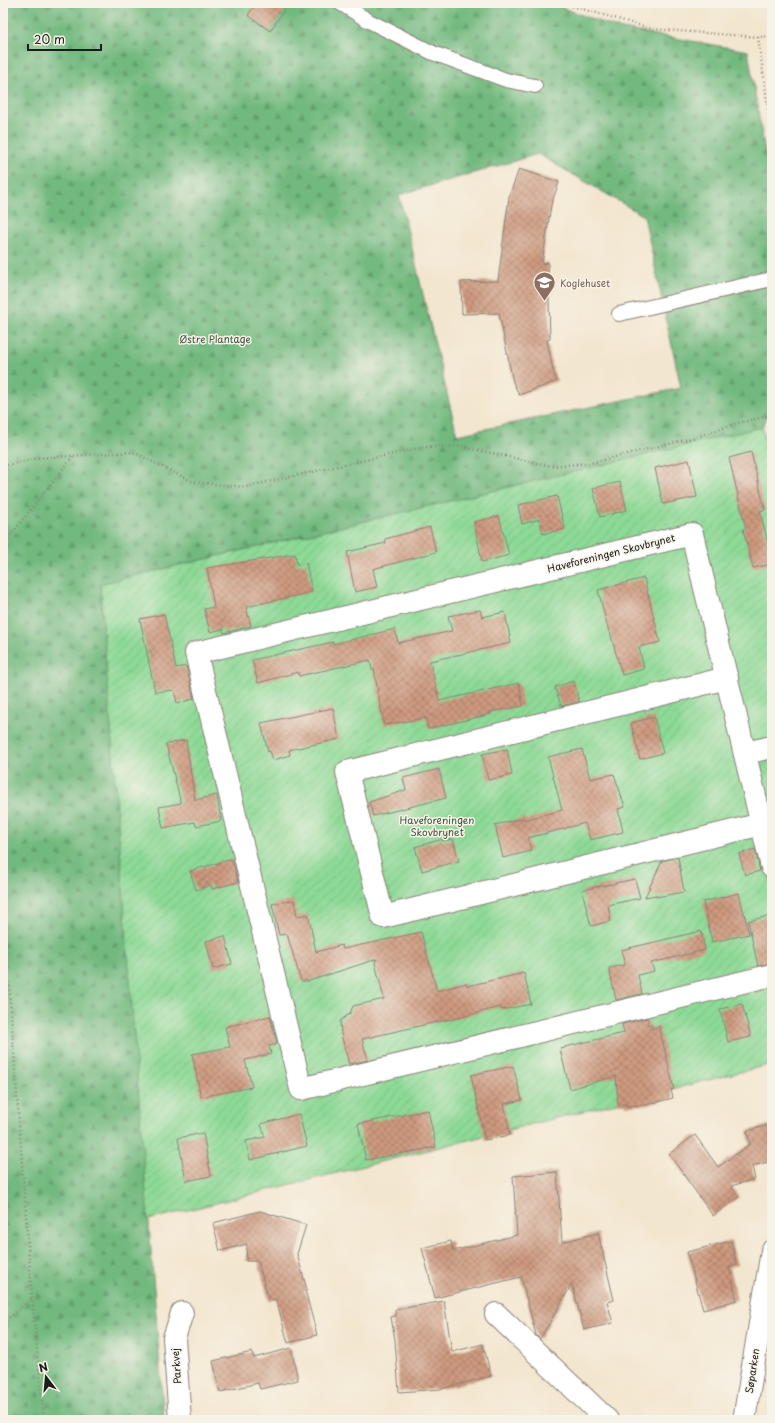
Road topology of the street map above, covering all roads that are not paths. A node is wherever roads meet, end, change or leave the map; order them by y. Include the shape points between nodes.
1 (340, 3) edge
2 (535, 86) dead end
3 (772, 279) edge
4 (619, 314) dead end
5 (727, 678) junction
6 (772, 747) edge
7 (744, 753) junction
8 (762, 824) junction
9 (772, 867) edge
10 (772, 975) edge
11 (772, 1251) edge
12 (182, 1313) dead end
13 (496, 1314) dead end
14 (180, 1420) edge
15 (607, 1420) edge
16 (744, 1420) edge

1 - 2 lane via 369,21 433,53 506,80
3 - 4 lane
5 - 7 street, Haveforeningen Skovbrynet
5 - 8 street via 347,772 383,917
5 - 10 street, Haveforeningen Skovbrynet via 692,534 196,653 301,1089
6 - 7 street
7 - 8 street, Haveforeningen Skovbrynet
8 - 9 street, Haveforeningen Skovbrynet
11 - 16 street, Søparken
12 - 14 street, Parkvej via 174,1338
13 - 15 street

